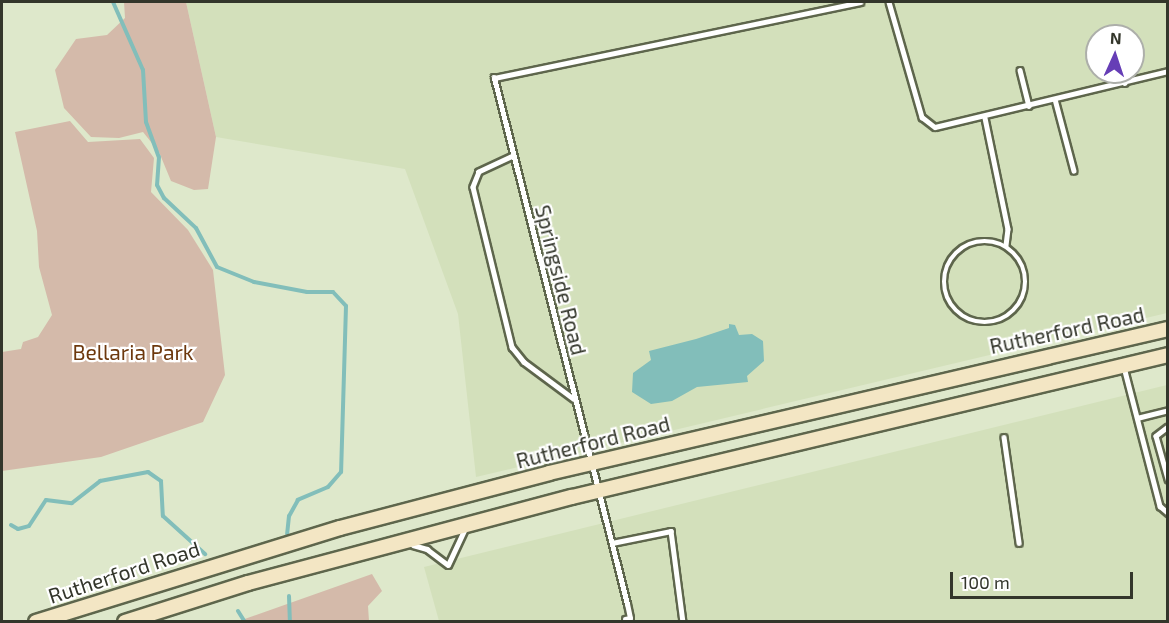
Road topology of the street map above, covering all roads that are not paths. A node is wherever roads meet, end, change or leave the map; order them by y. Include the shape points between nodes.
1 (860, 2) edge
2 (890, 2) edge
3 (1020, 70) dead end
4 (1167, 71) edge
5 (1145, 77) edge
6 (1121, 84) edge
7 (1055, 99) junction
8 (1029, 106) junction
9 (985, 118) junction
10 (513, 156) junction
11 (1074, 171) dead end
12 (1005, 246) junction
13 (1167, 329) edge
14 (1167, 355) edge
15 (1124, 366) junction
16 (574, 399) junction
17 (1167, 410) edge
18 (1137, 418) junction
19 (1167, 427) edge
20 (1004, 437) dead end
21 (590, 464) junction
22 (1167, 479) edge
23 (597, 491) junction
24 (1167, 513) edge
25 (469, 524) junction
26 (404, 542) junction
27 (612, 543) junction
28 (1019, 543) dead end
29 (625, 619) dead end
30 (36, 621) edge
31 (125, 621) edge
32 (683, 621) edge

1 - 10 lane, Springside Road via 494,78
2 - 9 lane via 922,117 935,127
3 - 8 lane
4 - 5 lane
6 - 7 lane
7 - 8 lane
7 - 11 lane
8 - 9 lane
9 - 12 lane via 1008,229
10 - 16 lane, Springside Road
10 - 16 lane via 479,172 473,187 512,347 524,362
12 - 12 lane via 979,241 956,252 948,263 944,289 957,312 968,320 996,322 1019,307 1027,280 1024,266
13 - 21 main road, Rutherford Road
14 - 15 main road
15 - 18 lane
15 - 23 main road
16 - 21 lane, Springside Road
17 - 18 lane
18 - 24 lane via 1160,506
19 - 22 lane via 1156,436
20 - 28 lane
21 - 23 lane, Springside Road
21 - 30 main road, Rutherford Road via 340,528
23 - 25 main road
23 - 27 lane, Springside Road
25 - 26 main road
25 - 26 lane via 456,542 448,565 427,549
26 - 31 main road via 248,583
27 - 29 lane, Springside Road via 630,618
27 - 32 lane via 671,531

